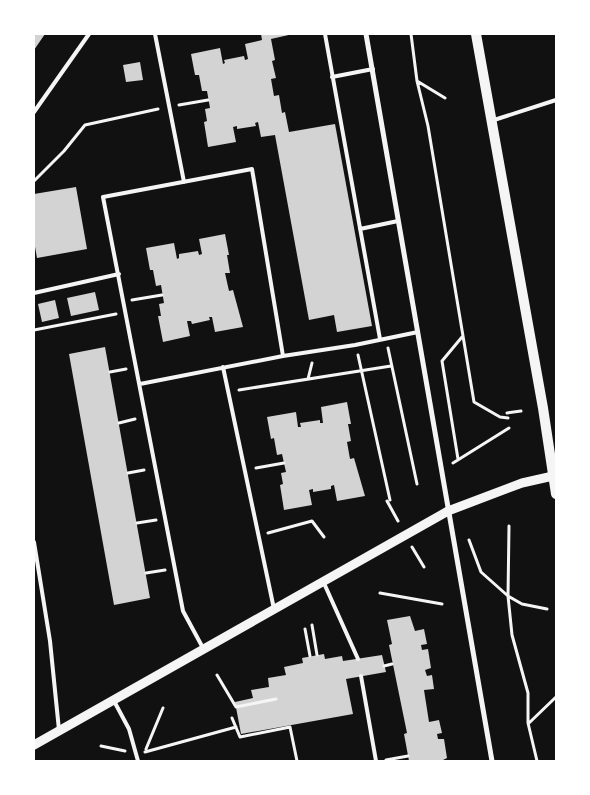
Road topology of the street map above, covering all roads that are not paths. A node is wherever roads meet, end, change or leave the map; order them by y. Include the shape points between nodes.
1 (89, 34) edge
2 (155, 34) edge
3 (325, 34) edge
4 (366, 34) edge
5 (476, 34) edge
6 (373, 68) junction
7 (332, 77) junction
8 (556, 100) edge
9 (34, 112) edge
10 (491, 121) junction
11 (184, 182) junction
12 (398, 221) junction
13 (360, 229) junction
14 (119, 274) junction
15 (34, 293) edge
16 (418, 332) junction
17 (380, 339) junction
18 (283, 356) junction
19 (224, 367) junction
20 (140, 384) junction
21 (553, 476) junction
22 (556, 494) edge
23 (448, 511) junction
24 (34, 542) edge
25 (323, 581) junction
26 (274, 609) junction
27 (203, 649) junction
28 (358, 659) dead end
29 (361, 676) dead end
30 (114, 700) junction
31 (60, 730) junction
32 (34, 745) edge
33 (138, 761) edge
34 (377, 761) edge
35 (492, 761) edge

1 - 9 lane
2 - 11 lane
3 - 7 lane
4 - 6 street
5 - 10 main road
6 - 7 lane
6 - 12 street
7 - 13 lane
8 - 10 lane
10 - 21 main road
11 - 14 lane via 103,197
11 - 18 lane via 252,169
12 - 13 lane
12 - 16 street
13 - 17 lane
14 - 15 lane
14 - 20 lane
16 - 17 lane
16 - 23 street
17 - 18 lane
18 - 19 lane
19 - 20 lane
19 - 26 lane
20 - 27 lane via 183,611
21 - 22 main road
21 - 23 street via 522,483
23 - 25 street
23 - 35 street
24 - 31 lane
25 - 26 street
25 - 28 lane
26 - 27 street
27 - 30 street
29 - 34 lane
30 - 31 street
30 - 33 lane via 129,729
31 - 32 street

